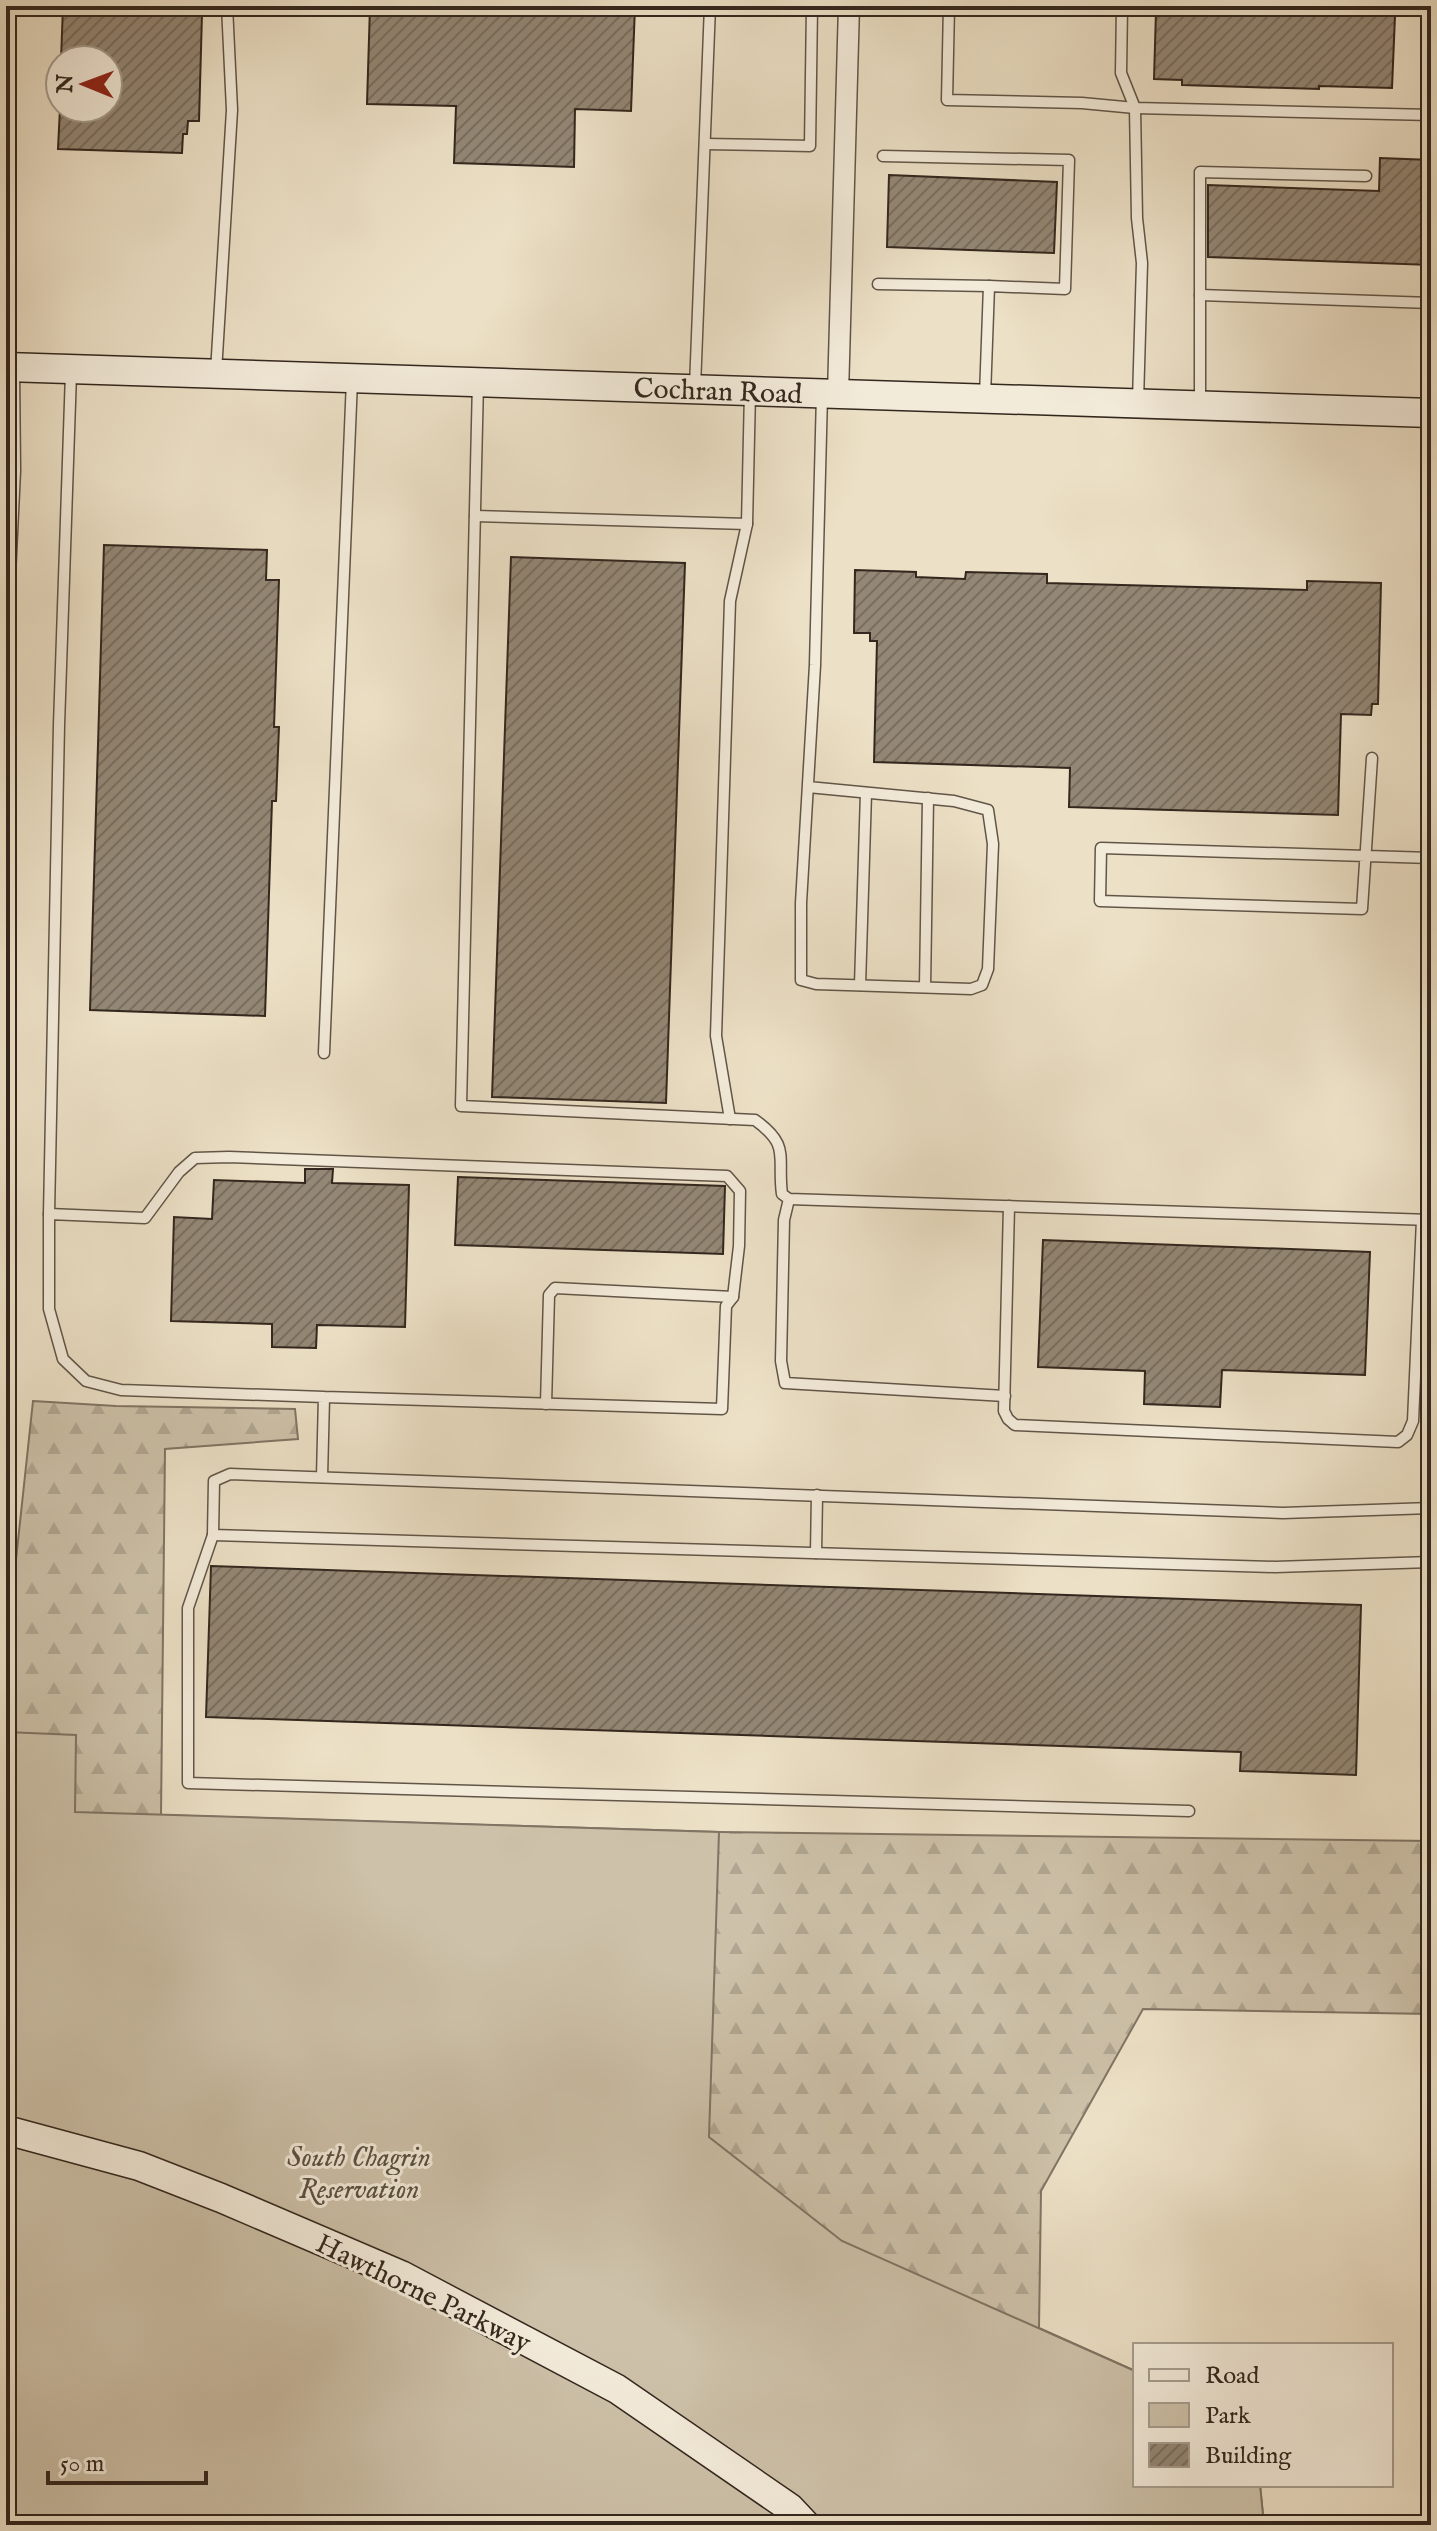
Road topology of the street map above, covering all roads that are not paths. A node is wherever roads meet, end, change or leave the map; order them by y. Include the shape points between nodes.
1 (227, 6) edge
2 (710, 6) edge
3 (812, 6) edge
4 (849, 6) edge
5 (949, 6) edge
6 (1122, 6) edge
7 (1135, 108) junction
8 (1431, 115) edge
9 (705, 144) junction
10 (883, 156) dead end
11 (1366, 176) dead end
12 (878, 284) dead end
13 (989, 286) junction
14 (1200, 295) junction
15 (1431, 303) edge
16 (10, 367) edge
17 (71, 369) junction
18 (215, 374) junction
19 (352, 378) junction
20 (478, 382) junction
21 (695, 389) junction
22 (750, 391) junction
23 (830, 393) junction
24 (985, 398) junction
25 (1138, 403) junction
26 (1200, 405) junction
27 (1431, 413) edge
28 (475, 516) junction
29 (747, 524) junction
30 (1372, 758) dead end
31 (808, 787) junction
32 (866, 793) junction
33 (928, 798) junction
34 (1366, 856) junction
35 (1431, 858) edge
36 (6, 876) edge
37 (860, 985) junction
38 (925, 987) junction
39 (324, 1053) dead end
40 (730, 1119) junction
41 (789, 1199) junction
42 (1009, 1206) junction
43 (49, 1214) junction
44 (1427, 1220) edge
45 (733, 1297) junction
46 (1005, 1396) junction
47 (324, 1397) junction
48 (546, 1404) junction
49 (322, 1477) junction
50 (817, 1495) junction
51 (1431, 1508) edge
52 (213, 1535) junction
53 (816, 1553) junction
54 (1431, 1562) edge
55 (1189, 1811) dead end
56 (6, 2130) edge
57 (806, 2525) edge

1 - 18 lane via 232,110
2 - 9 lane
3 - 9 lane via 810,146
4 - 23 street
5 - 7 lane via 947,100
6 - 7 lane via 1121,73
7 - 8 lane
7 - 25 lane via 1142,263
9 - 21 lane
10 - 13 lane via 1069,160 1065,289
11 - 14 lane via 1200,172
12 - 13 lane
13 - 24 lane
14 - 15 lane
14 - 26 lane
16 - 17 street, Cochran Road
16 - 36 lane via 15,471
17 - 18 street, Cochran Road
17 - 43 lane
18 - 19 street, Cochran Road
19 - 20 street, Cochran Road
19 - 39 lane
20 - 21 street, Cochran Road
20 - 28 lane
21 - 22 street, Cochran Road
22 - 23 street, Cochran Road
22 - 29 lane
23 - 24 street, Cochran Road
23 - 31 lane
24 - 25 street, Cochran Road
25 - 26 street, Cochran Road
26 - 27 street, Cochran Road
28 - 29 lane
28 - 40 lane via 461,1106
29 - 40 lane via 730,601 716,1036
30 - 34 lane
31 - 32 lane
31 - 37 lane via 801,980
32 - 33 lane
32 - 37 lane
33 - 38 lane
33 - 38 lane via 988,810 993,844 988,969 982,985
34 - 34 lane via 1101,848 1100,901 1362,909
34 - 35 lane
37 - 38 lane
40 - 41 lane via 755,1120 773,1134 781,1150 782,1194
41 - 42 lane
41 - 46 lane via 784,1220 785,1383
42 - 44 lane
42 - 46 lane
43 - 45 lane via 145,1218 195,1158 727,1176 740,1191
43 - 47 lane via 49,1309 63,1359 86,1381 121,1390
44 - 46 lane via 1413,1421 1398,1442 1015,1425 1004,1411
45 - 48 lane via 726,1306 722,1409
45 - 48 lane via 555,1288 549,1295
47 - 48 lane
47 - 49 lane
49 - 50 lane
49 - 52 lane via 230,1474 214,1481
50 - 51 lane via 1283,1513
50 - 53 lane
52 - 53 lane
52 - 55 lane via 188,1608 188,1783
53 - 54 lane via 1275,1567
56 - 57 street, Hawthorne Parkway via 139,2166 401,2275 617,2389 790,2508

